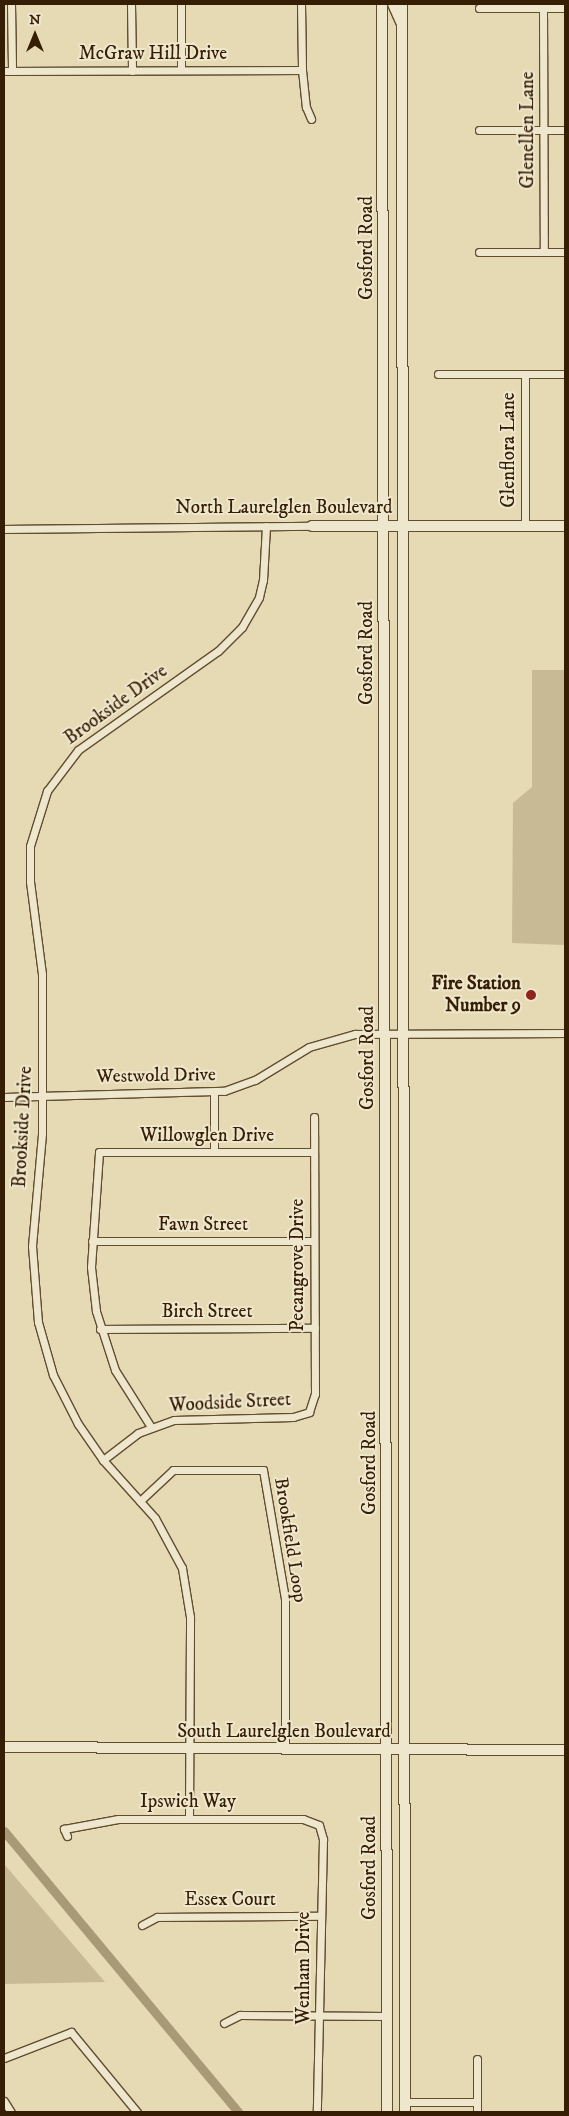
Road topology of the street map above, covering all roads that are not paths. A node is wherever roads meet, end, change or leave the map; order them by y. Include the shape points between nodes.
1 (11, 4) edge
2 (131, 4) edge
3 (181, 4) edge
4 (301, 4) edge
5 (382, 4) edge
6 (393, 4) edge
7 (402, 4) edge
8 (479, 8) dead end
9 (544, 8) junction
10 (565, 8) edge
11 (402, 25) junction
12 (181, 70) junction
13 (302, 70) junction
14 (132, 71) junction
15 (4, 72) edge
16 (12, 72) junction
17 (311, 119) dead end
18 (479, 130) dead end
19 (544, 130) junction
20 (565, 130) edge
21 (479, 252) dead end
22 (544, 252) junction
23 (565, 252) edge
24 (438, 374) dead end
25 (525, 374) junction
26 (565, 374) edge
27 (404, 525) junction
28 (266, 526) junction
29 (312, 526) joint
30 (384, 526) junction
31 (525, 526) junction
32 (565, 526) edge
33 (4, 529) edge
34 (404, 1032) junction
35 (385, 1033) junction
36 (565, 1033) edge
37 (214, 1093) junction
38 (42, 1094) junction
39 (4, 1097) edge
40 (314, 1117) dead end
41 (214, 1152) junction
42 (314, 1152) junction
43 (92, 1241) junction
44 (314, 1241) junction
45 (100, 1328) junction
46 (315, 1328) junction
47 (309, 1412) joint
48 (151, 1427) junction
49 (103, 1460) junction
50 (140, 1501) junction
51 (4, 1747) edge
52 (406, 1749) junction
53 (190, 1750) junction
54 (285, 1750) junction
55 (387, 1750) junction
56 (565, 1750) edge
57 (189, 1818) junction
58 (319, 1825) joint
59 (67, 1836) dead end
60 (320, 1916) junction
61 (142, 1925) dead end
62 (320, 2015) junction
63 (388, 2016) junction
64 (224, 2023) dead end
65 (4, 2058) edge
66 (477, 2059) dead end
67 (477, 2102) junction
68 (405, 2107) edge
69 (137, 2112) edge
70 (316, 2112) edge
71 (387, 2112) edge
72 (477, 2112) edge

1 - 16 street
2 - 14 street
3 - 12 street
4 - 13 street
5 - 30 main road, Gosford Road
6 - 11 main road
7 - 11 main road, Gosford Road
8 - 9 street
9 - 10 street
9 - 19 street, Glenellen Lane
11 - 27 main road, Gosford Road
12 - 13 street, McGraw Hill Drive
12 - 14 street, McGraw Hill Drive
13 - 17 street via 306,107
14 - 16 street, McGraw Hill Drive
15 - 16 street, McGraw Hill Drive
18 - 19 street
19 - 20 street
19 - 22 street, Glenellen Lane
21 - 22 street
22 - 23 street
24 - 25 street
25 - 26 street
25 - 31 street, Glenflora Lane
27 - 30 main road, North Laurelglen Boulevard
27 - 31 main road, North Laurelglen Boulevard
27 - 34 main road, Gosford Road
28 - 29 street, North Laurelglen Boulevard
28 - 33 street, North Laurelglen Boulevard
28 - 38 street, Brookside Drive via 259,597 242,627 218,651 78,750 55,777 39,809 29,865 42,974
29 - 30 main road, North Laurelglen Boulevard
30 - 35 main road, Gosford Road
31 - 32 main road, North Laurelglen Boulevard
34 - 35 street, Westwold Drive
34 - 36 street, Westwold Drive
34 - 52 main road, Gosford Road
35 - 37 street, Westwold Drive via 355,1034 323,1041 255,1080
35 - 55 main road, Gosford Road
37 - 38 street, Westwold Drive
37 - 41 street
38 - 39 street, Westwold Drive
38 - 49 street, Brookside Drive via 32,1246 38,1322 64,1400
40 - 42 street, Pecangrove Drive
41 - 42 street, Willowglen Drive
41 - 43 street, Willowglen Drive via 99,1152
42 - 44 street, Pecangrove Drive
43 - 44 street, Fawn Street
43 - 45 street via 92,1289
44 - 46 street, Pecangrove Drive
45 - 46 street, Birch Street
45 - 48 street via 115,1370
46 - 47 street, Pecangrove Drive via 315,1394
47 - 48 street, Woodside Street via 293,1418 188,1418
48 - 49 street, Woodside Street via 124,1442
49 - 50 street, Brookside Drive
50 - 53 street, Brookside Drive via 166,1533 187,1587
50 - 54 street, Brookfield Loop via 173,1470 262,1470 285,1599
51 - 53 main road, South Laurelglen Boulevard
52 - 55 main road, South Laurelglen Boulevard
52 - 56 main road, South Laurelglen Boulevard
52 - 68 main road, Gosford Road
53 - 54 main road, South Laurelglen Boulevard
53 - 57 street, Brookside Drive
54 - 55 main road, South Laurelglen Boulevard
55 - 63 main road, Gosford Road
57 - 58 street, Ipswich Way via 303,1818
57 - 59 street, Ipswich Way via 94,1821 64,1829
58 - 60 street, Wenham Drive via 324,1839
60 - 61 street, Essex Court via 157,1916
60 - 62 street, Wenham Drive
62 - 63 street
62 - 64 street via 240,2015
62 - 70 street, Wenham Drive
63 - 71 main road, Gosford Road
65 - 69 street via 71,2032
66 - 67 street
67 - 68 street
67 - 72 street

